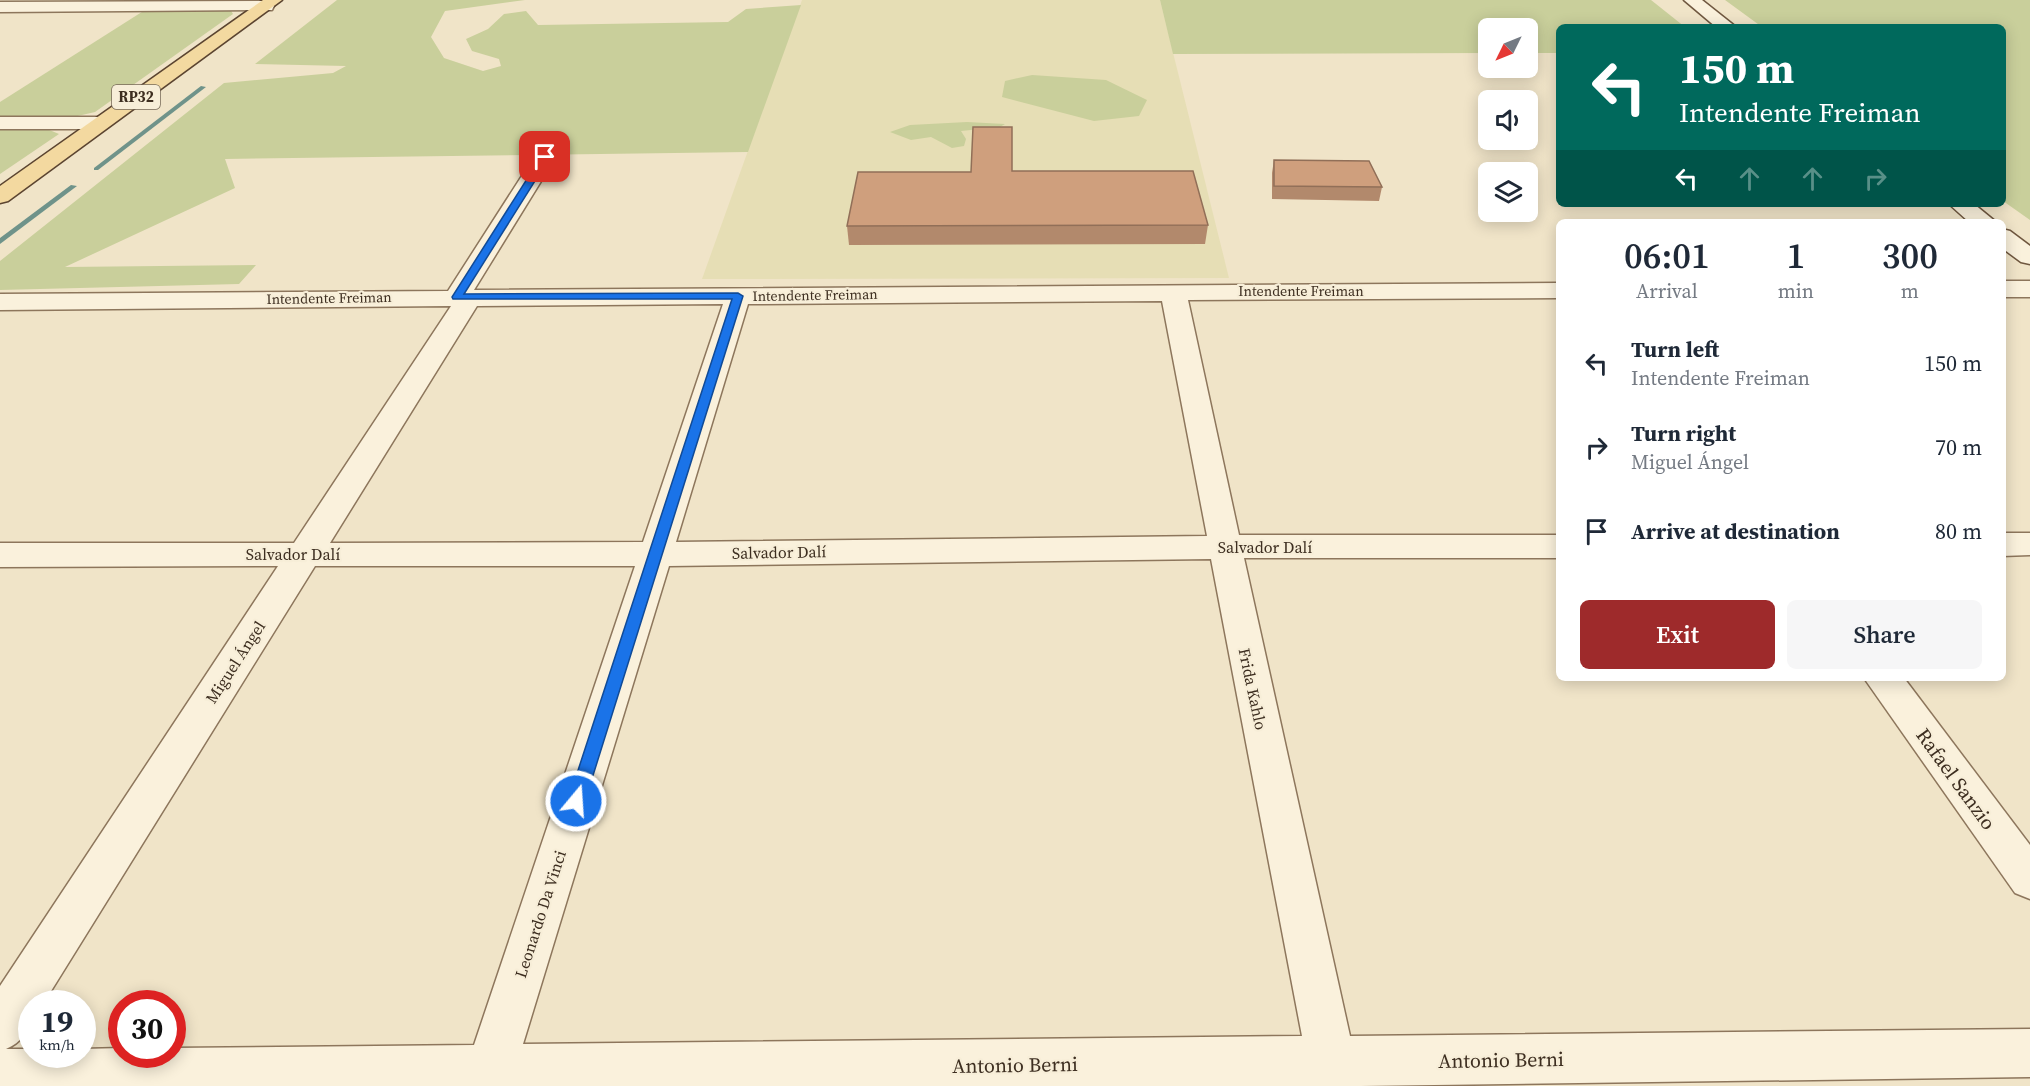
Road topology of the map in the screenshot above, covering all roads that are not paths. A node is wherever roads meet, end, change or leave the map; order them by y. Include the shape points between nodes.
1 (1692, 0) edge
2 (270, 3) edge
3 (0, 7) edge
4 (1723, 24) edge
5 (0, 123) edge
6 (99, 123) junction
7 (545, 157) dead end
8 (0, 196) edge
9 (1964, 207) edge
10 (1980, 219) edge
11 (2006, 239) edge
12 (2030, 257) edge
13 (2006, 289) edge
14 (2030, 289) edge
15 (1556, 290) edge
16 (1173, 292) junction
17 (738, 296) junction
18 (464, 297) junction
19 (2, 303) edge
20 (2006, 544) edge
21 (2030, 544) edge
22 (1556, 546) edge
23 (1223, 547) junction
24 (305, 554) junction
25 (655, 554) junction
26 (0, 555) edge
27 (1885, 681) edge
28 (2030, 879) edge
29 (0, 1028) edge
30 (2030, 1053) edge
31 (0, 1074) edge
32 (1333, 1074) edge
33 (487, 1078) edge

1 - 4 street
2 - 3 street
2 - 6 main road, RP32
5 - 6 street
6 - 8 main road, RP32
7 - 18 street, Miguel Ángel
9 - 10 street
11 - 12 street
13 - 14 street
15 - 16 street, Intendente Freiman
16 - 17 street, Intendente Freiman
16 - 23 street, Frida Kahlo
17 - 18 street, Intendente Freiman
17 - 25 street, Leonardo Da Vinci
18 - 19 street, Intendente Freiman
18 - 24 street, Miguel Ángel
20 - 21 street
22 - 23 street, Salvador Dalí
23 - 25 street, Salvador Dalí
23 - 32 street, Frida Kahlo
24 - 25 street, Salvador Dalí
24 - 26 street, Salvador Dalí
24 - 29 street, Miguel Ángel
25 - 33 street, Leonardo Da Vinci
27 - 28 street, Rafael Sanzio
30 - 32 street, Antonio Berni
31 - 33 street, Antonio Berni
32 - 33 street, Antonio Berni

